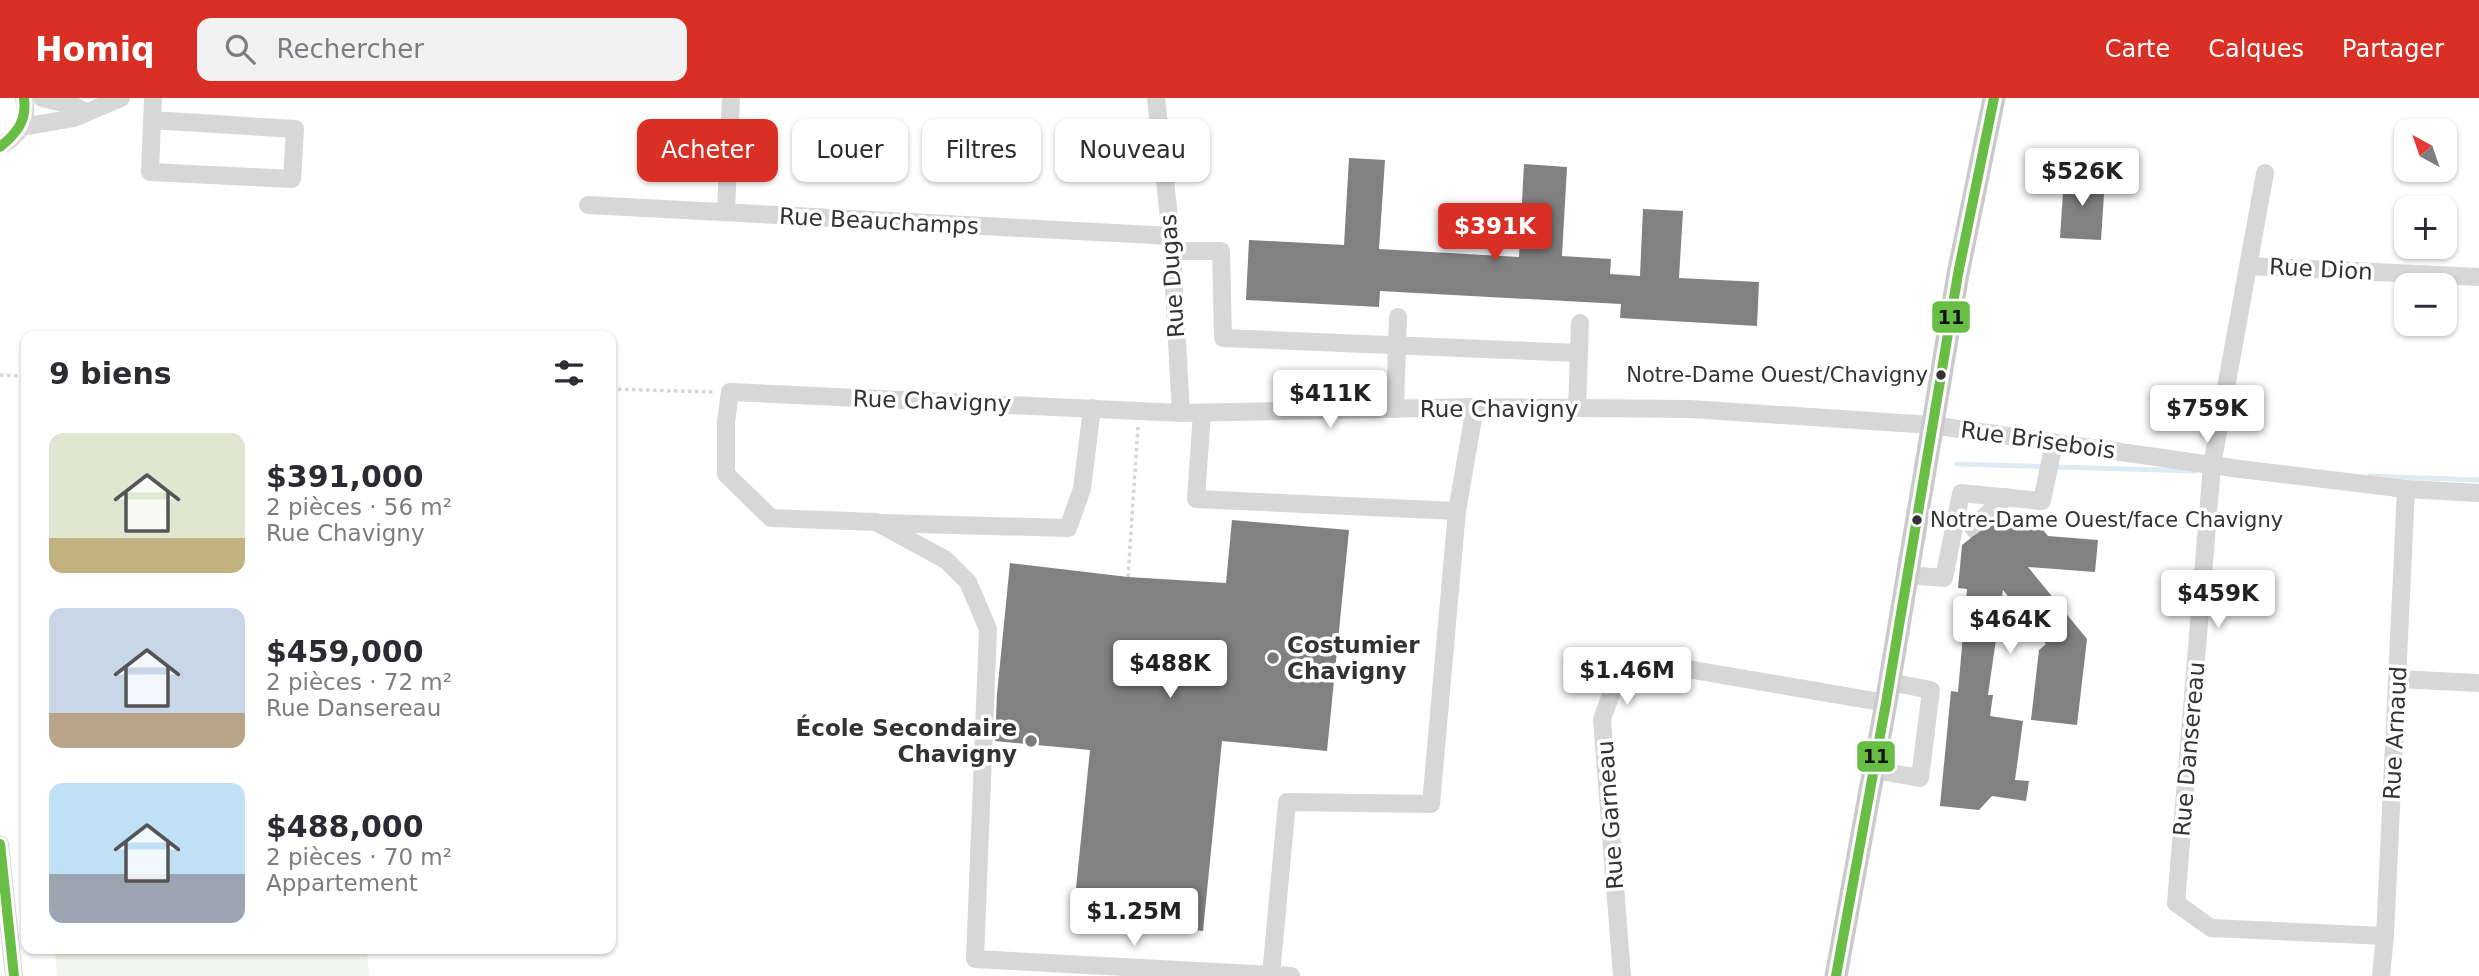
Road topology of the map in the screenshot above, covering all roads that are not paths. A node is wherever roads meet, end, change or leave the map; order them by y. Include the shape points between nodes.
1 (24, 98) edge
2 (41, 98) edge
3 (121, 98) edge
4 (153, 98) edge
5 (731, 98) edge
6 (1156, 98) edge
7 (1994, 98) edge
8 (86, 112) junction
9 (152, 120) junction
10 (22, 127) junction
11 (0, 146) edge
12 (2265, 173) dead end
13 (588, 205) dead end
14 (726, 212) junction
15 (1171, 244) junction
16 (2248, 266) junction
17 (2479, 277) edge
18 (1398, 317) dead end
19 (1580, 324) dead end
20 (1397, 346) junction
21 (1579, 353) junction
22 (1475, 407) junction
23 (1092, 408) junction
24 (1577, 408) junction
25 (1395, 409) junction
26 (1181, 413) junction
27 (1202, 413) junction
28 (1931, 425) junction
29 (2054, 443) junction
30 (2211, 465) junction
31 (2406, 489) junction
32 (2479, 493) edge
33 (2006, 498) junction
34 (1457, 511) junction
35 (1982, 519) tunnel mouth
36 (876, 523) junction
37 (1907, 575) junction
38 (2398, 679) junction
39 (2479, 683) edge
40 (1888, 693) junction
41 (1874, 770) junction
42 (0, 844) edge
43 (2385, 936) junction
44 (14, 976) edge
45 (1284, 976) edge
46 (1622, 976) edge
47 (1836, 976) edge
48 (2381, 976) edge

1 - 10 street
2 - 8 street
3 - 8 street
4 - 9 street
5 - 14 street
6 - 15 street, Rue Dugas
7 - 28 main road
8 - 10 street
9 - 9 street via 150,172 292,179 295,129
10 - 11 street
12 - 16 street, Rue Dansereau
13 - 14 street, Rue Beauchamps
14 - 15 street, Rue Beauchamps
15 - 20 street, Rue Beauchamps via 1221,251 1223,338
15 - 26 street, Rue Dugas
16 - 17 street, Rue Dion
16 - 30 street, Rue Dansereau
18 - 20 street
19 - 21 street
20 - 21 street
20 - 25 street
21 - 24 street
22 - 24 street, Rue Chavigny
22 - 25 street, Rue Chavigny
22 - 34 street
23 - 26 street, Rue Chavigny
23 - 36 street via 1082,489 1068,528
23 - 36 street, Rue Chavigny via 730,392 726,474 771,518
24 - 28 street, Rue Chavigny via 1690,409
25 - 27 street, Rue Chavigny
26 - 27 street, Rue Chavigny
27 - 34 street via 1196,499
28 - 29 street, Rue Brisebois
28 - 37 main road
29 - 30 street, Rue Brisebois
29 - 33 street via 2042,501
30 - 31 street, Rue Brisebois
30 - 43 street, Rue Dansereau via 2176,903 2211,928
31 - 32 street, Rue Brisebois
31 - 38 street, Rue Arnaud
33 - 35 street
33 - 37 street via 1961,493 1958,534 1944,578
34 - 45 street via 1431,804 1287,802
36 - 45 street via 946,560 968,582 988,629 975,959
37 - 40 main road
38 - 39 street
38 - 43 street, Rue Arnaud
40 - 41 main road
40 - 41 street, Rue Garneau via 1931,690 1920,778
40 - 46 street, Rue Garneau via 1670,666 1639,666 1614,686 1602,719
41 - 47 main road
42 - 44 street
43 - 48 street, Rue Arnaud

